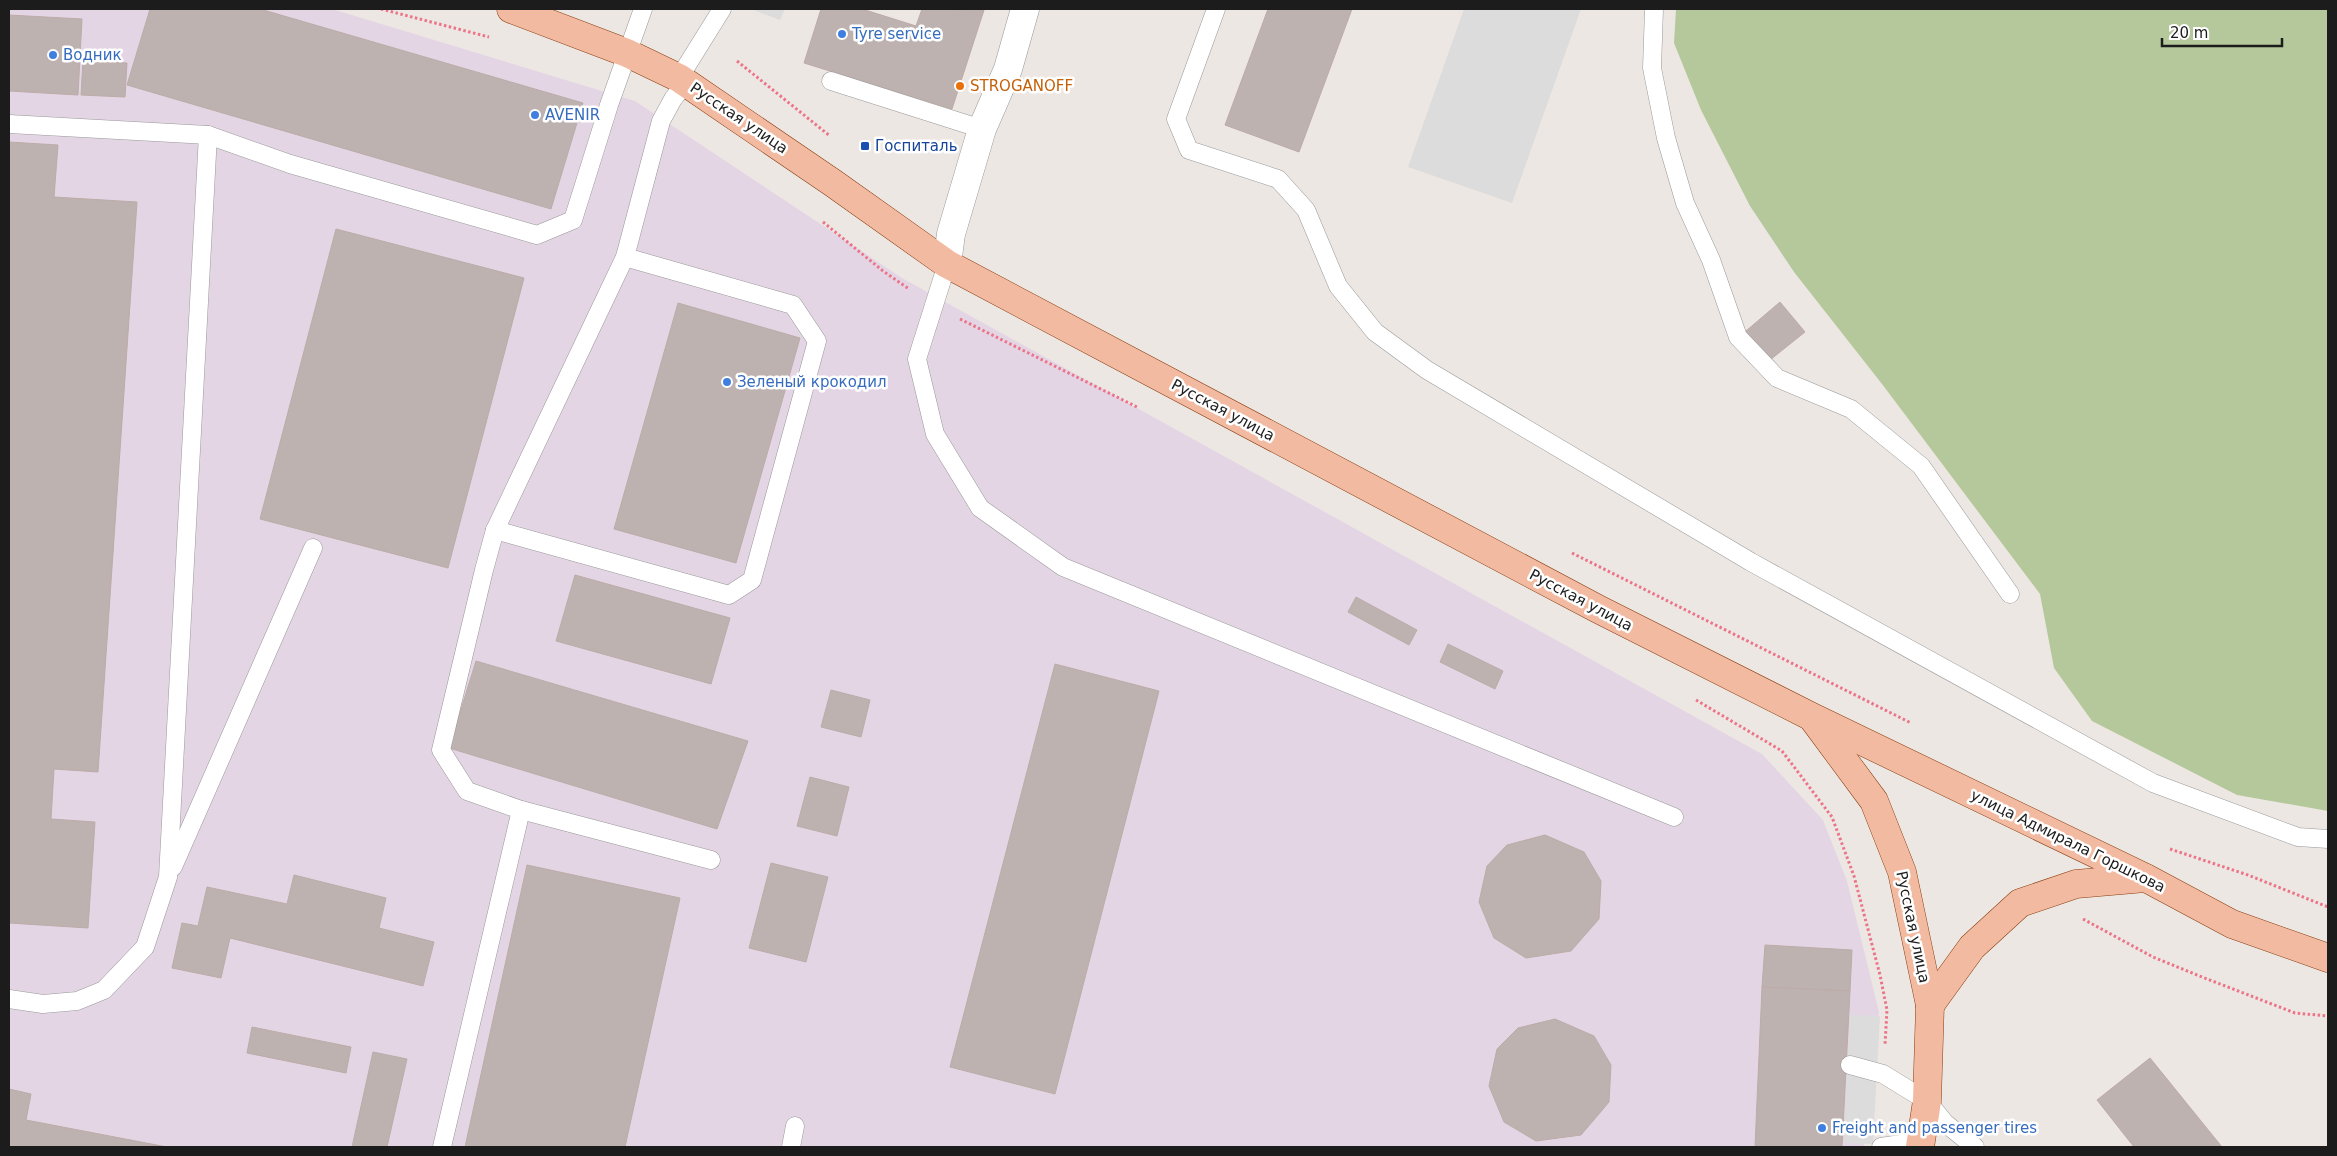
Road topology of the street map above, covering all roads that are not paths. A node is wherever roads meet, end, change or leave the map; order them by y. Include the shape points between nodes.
1 (510, 9) edge
2 (643, 9) edge
3 (722, 9) edge
4 (1025, 9) edge
5 (1216, 9) edge
6 (1654, 9) edge
7 (628, 53) junction
8 (682, 80) junction
9 (831, 82) dead end
10 (9, 124) edge
11 (982, 129) junction
12 (208, 135) junction
13 (625, 257) junction
14 (947, 264) junction
15 (495, 530) junction
16 (314, 548) dead end
17 (2010, 594) dead end
18 (1812, 717) junction
19 (521, 810) junction
20 (1674, 817) dead end
21 (2328, 839) edge
22 (711, 860) dead end
23 (168, 877) junction
24 (2146, 878) junction
25 (2328, 958) edge
26 (9, 999) edge
27 (1930, 1005) junction
28 (1850, 1065) dead end
29 (1927, 1101) junction
30 (795, 1126) dead end
31 (1921, 1144) edge
32 (442, 1147) edge
33 (791, 1147) edge
34 (1881, 1147) edge
35 (1975, 1147) edge

1 - 7 main road, Русская улица
2 - 7 lane
3 - 8 lane
4 - 11 street via 1008,68
5 - 21 lane via 1176,119 1189,150 1278,179 1306,210 1338,286 1375,332 1428,370 1752,562 2153,784 2298,837
6 - 17 lane via 1652,68 1666,138 1685,203 1711,260 1738,336 1777,378 1851,409 1921,466
7 - 8 main road, Русская улица
7 - 12 lane via 608,105 573,220 537,235 290,164
8 - 13 lane via 661,122
8 - 14 main road, Русская улица
9 - 11 lane
10 - 12 lane
11 - 14 street via 951,234
12 - 23 lane
13 - 15 lane
13 - 15 lane via 793,305 816,341 752,580 729,595
14 - 18 main road, Русская улица via 1590,604
14 - 20 lane via 917,359 935,434 980,508 1063,567
15 - 19 lane via 441,750 467,791
16 - 23 lane
18 - 24 main road, улица Адмирала Горшкова
18 - 27 main road, Русская улица via 1874,801 1902,872
19 - 22 lane
19 - 32 lane
23 - 26 lane via 145,947 104,990 77,1001 43,1004
24 - 25 main road, улица Адмирала Горшкова via 2232,924
24 - 27 main road via 2076,884 2020,904 1972,947
27 - 29 main road, Русская улица
28 - 29 lane via 1883,1074
29 - 31 main road, Русская улица
29 - 35 lane via 1945,1123
30 - 33 lane
31 - 34 lane

